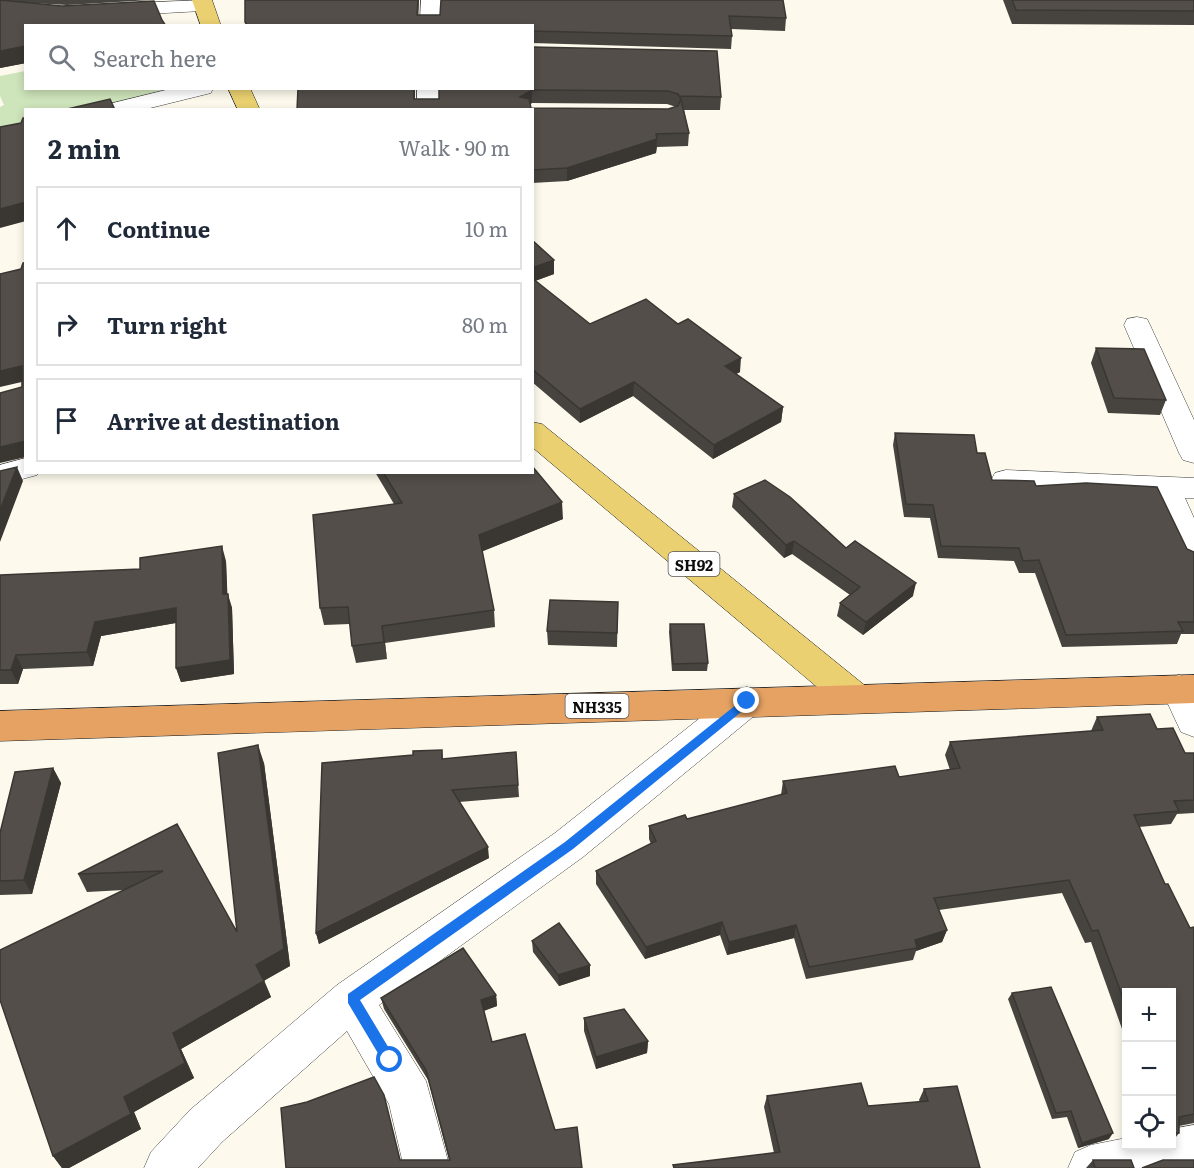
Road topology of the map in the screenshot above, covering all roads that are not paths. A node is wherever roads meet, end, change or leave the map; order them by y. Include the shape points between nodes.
1 (432, 0) edge
2 (202, 3) edge
3 (89, 12) edge
4 (210, 24) edge
5 (430, 24) edge
6 (195, 90) edge
7 (240, 90) edge
8 (428, 90) edge
9 (121, 108) edge
10 (248, 108) edge
11 (428, 108) edge
12 (1137, 325) dead end
13 (534, 433) edge
14 (1194, 453) edge
15 (24, 469) edge
16 (0, 475) edge
17 (1006, 480) edge
18 (1179, 487) edge
19 (1194, 552) edge
20 (1187, 689) edge
21 (855, 698) junction
22 (747, 701) junction
23 (1194, 722) edge
24 (0, 726) edge
25 (352, 999) junction
26 (1194, 1148) edge
27 (167, 1168) edge
28 (427, 1168) edge
29 (1091, 1168) edge

1 - 5 street
2 - 3 street
2 - 4 main road
6 - 9 street
7 - 10 main road
8 - 11 street
12 - 14 street
13 - 21 main road, SH92
15 - 16 street
17 - 18 street
18 - 19 street
20 - 21 highway, NH335
20 - 23 street
21 - 22 highway, NH335
22 - 24 highway, NH335
22 - 25 street via 569,845
25 - 27 street via 206,1126
25 - 28 street via 410,1097
26 - 29 street

